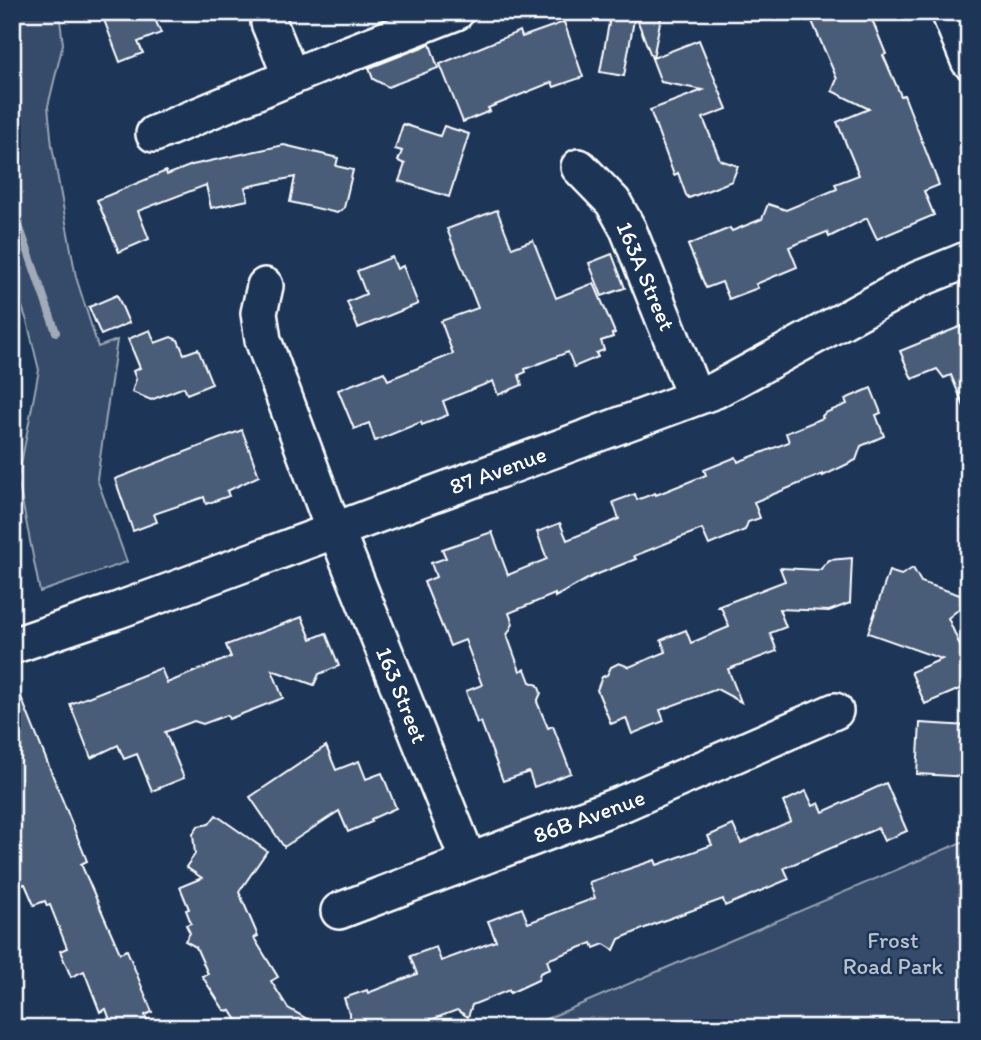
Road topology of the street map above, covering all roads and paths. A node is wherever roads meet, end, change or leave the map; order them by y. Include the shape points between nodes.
1 (456, 12) edge
2 (949, 12) edge
3 (270, 23) dead end
4 (969, 61) edge
5 (291, 77) junction
6 (154, 134) dead end
7 (579, 167) dead end
8 (969, 259) edge
9 (265, 286) dead end
10 (695, 397) junction
11 (335, 531) junction
12 (12, 646) edge
13 (835, 711) dead end
14 (468, 860) junction
15 (339, 911) dead end

1 - 5 street
2 - 4 street
3 - 5 street
5 - 6 street
7 - 10 street, 163A Street via 613,202 628,229
8 - 10 street, 87 Avenue via 918,280 737,380
9 - 11 street, 163 Street via 259,313 262,340
10 - 11 street, 87 Avenue
11 - 12 street, 87 Avenue
11 - 14 street, 163 Street
13 - 14 street, 86B Avenue via 660,789
14 - 15 street, 86B Avenue

